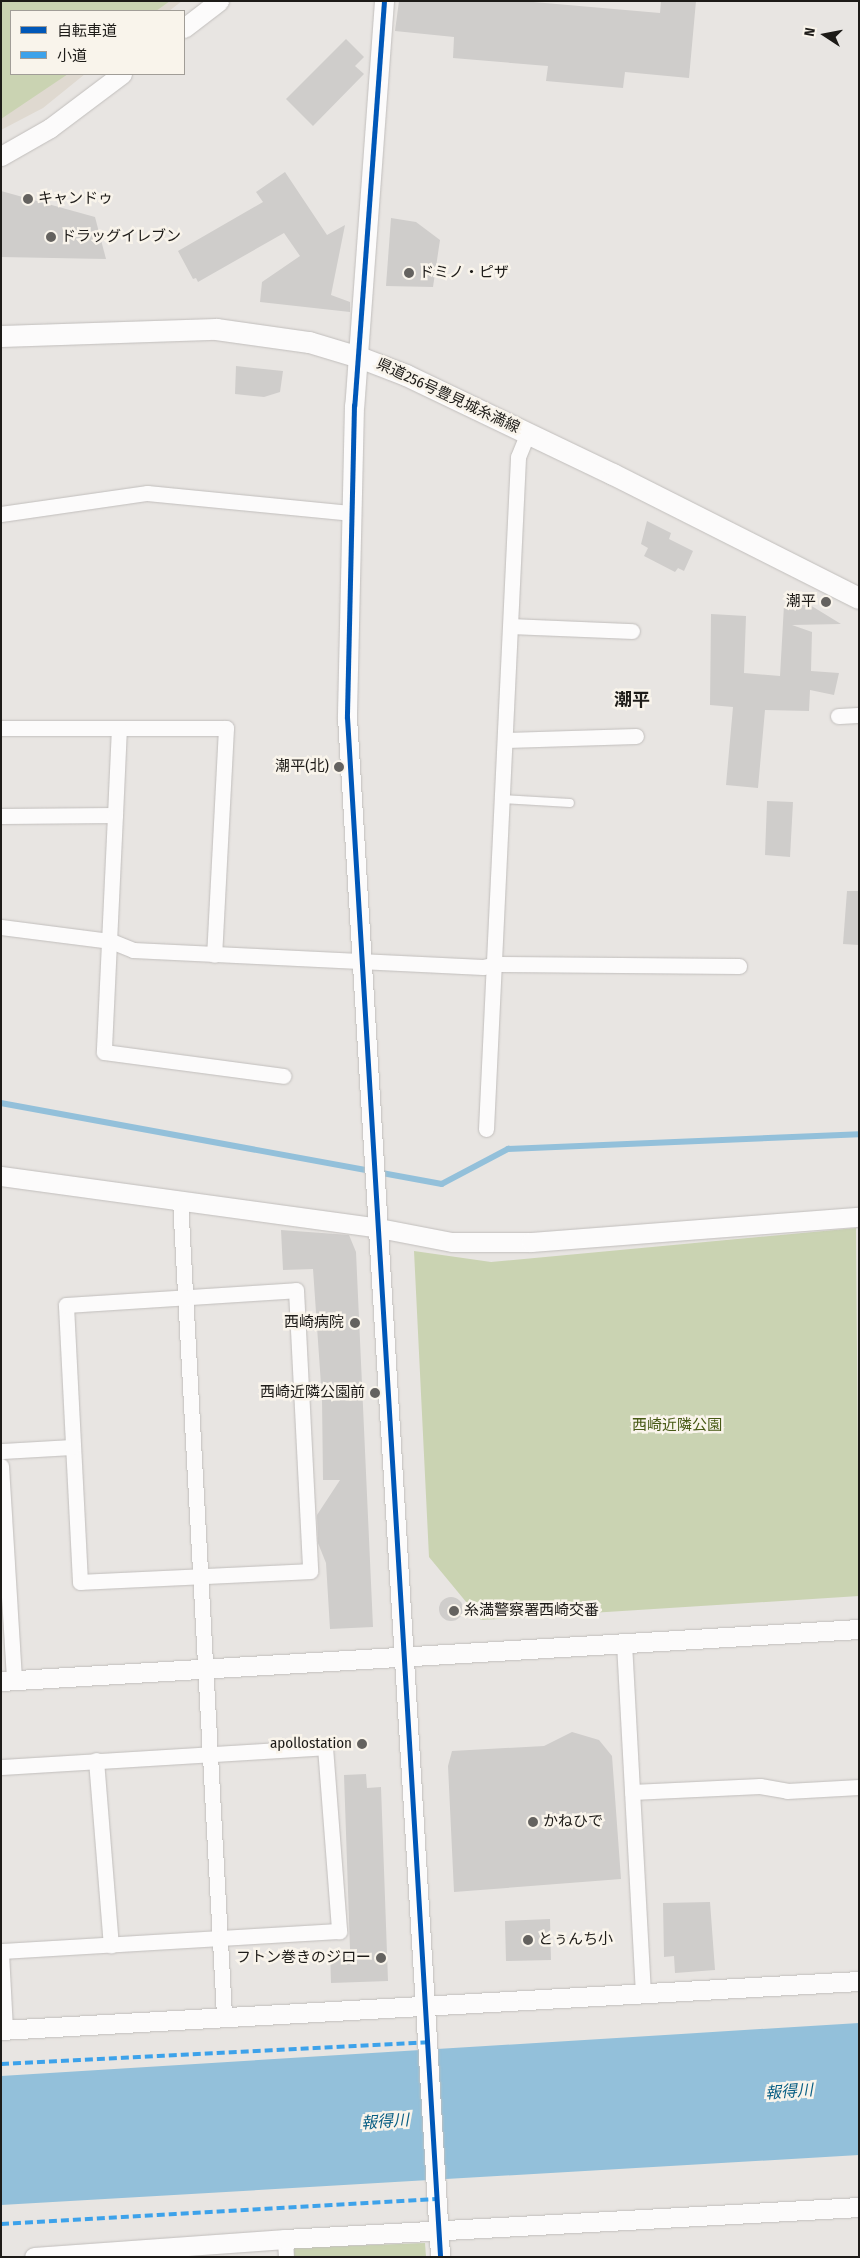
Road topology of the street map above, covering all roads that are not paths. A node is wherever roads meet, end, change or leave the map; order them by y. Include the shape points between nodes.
1 (219, 1) edge
2 (384, 1) edge
3 (185, 27) edge
4 (121, 75) edge
5 (1, 156) edge
6 (1, 336) edge
7 (359, 357) junction
8 (528, 432) junction
9 (350, 513) junction
10 (1, 514) edge
11 (859, 598) edge
12 (511, 626) junction
13 (632, 630) dead end
14 (859, 715) edge
15 (838, 716) dead end
16 (1, 728) edge
17 (119, 728) junction
18 (636, 736) dead end
19 (506, 740) junction
20 (502, 800) junction
21 (570, 802) dead end
22 (115, 814) junction
23 (1, 816) edge
24 (1, 927) edge
25 (111, 940) junction
26 (214, 954) junction
27 (359, 959) junction
28 (496, 964) junction
29 (739, 966) dead end
30 (283, 1076) dead end
31 (486, 1129) dead end
32 (1, 1176) edge
33 (180, 1200) junction
34 (859, 1216) edge
35 (379, 1228) junction
36 (185, 1299) junction
37 (74, 1447) junction
38 (1, 1451) edge
39 (1, 1466) edge
40 (200, 1576) junction
41 (859, 1629) edge
42 (624, 1643) junction
43 (404, 1658) junction
44 (205, 1669) junction
45 (7, 1681) edge
46 (210, 1753) junction
47 (96, 1760) junction
48 (1, 1767) edge
49 (859, 1787) edge
50 (632, 1792) junction
51 (220, 1938) junction
52 (110, 1945) junction
53 (1, 1952) edge
54 (859, 1981) edge
55 (643, 1994) junction
56 (425, 2005) junction
57 (224, 2016) junction
58 (3, 2030) edge
59 (859, 2207) edge
60 (438, 2230) junction
61 (286, 2248) edge
62 (181, 2252) edge
63 (74, 2256) edge
64 (34, 2257) edge
65 (440, 2257) edge

1 - 3 street
2 - 7 street
4 - 5 street via 50,128
6 - 7 main road, 県道256号豊見城糸満線 via 216,329 310,342
7 - 8 main road, 県道256号豊見城糸満線
7 - 9 street
8 - 11 main road, 県道256号豊見城糸満線
8 - 12 street via 518,457
9 - 10 street via 147,493
9 - 27 street via 347,717
12 - 13 street
12 - 19 street
14 - 15 street
16 - 17 street
17 - 22 street
17 - 26 street via 226,728
18 - 19 street
19 - 20 street
20 - 21 lane
20 - 28 street
22 - 23 street
22 - 25 street
24 - 25 street
25 - 26 street via 133,950
25 - 30 street via 104,1052
26 - 27 street
27 - 28 street via 455,966
27 - 35 street
28 - 29 street
28 - 31 street
32 - 33 street
33 - 35 street
33 - 36 street
34 - 35 street via 532,1242 452,1242
35 - 43 street
36 - 37 street via 66,1305
36 - 40 street
36 - 40 street via 296,1290 310,1571
37 - 38 street
37 - 40 street via 80,1582
39 - 45 street
40 - 44 street
41 - 42 street
42 - 43 street
42 - 50 street
43 - 44 street
43 - 56 street
44 - 45 street
44 - 46 street
46 - 47 street
46 - 51 street
46 - 51 street via 325,1747 340,1931
47 - 48 street
47 - 52 street
49 - 50 street via 787,1791 760,1786
50 - 55 street
51 - 52 street
51 - 57 street
52 - 53 street
53 - 58 street
54 - 55 street
55 - 56 street
56 - 57 street
56 - 60 street
57 - 58 street
59 - 60 street
60 - 61 street
60 - 65 street
61 - 62 street
62 - 63 street
63 - 64 street

